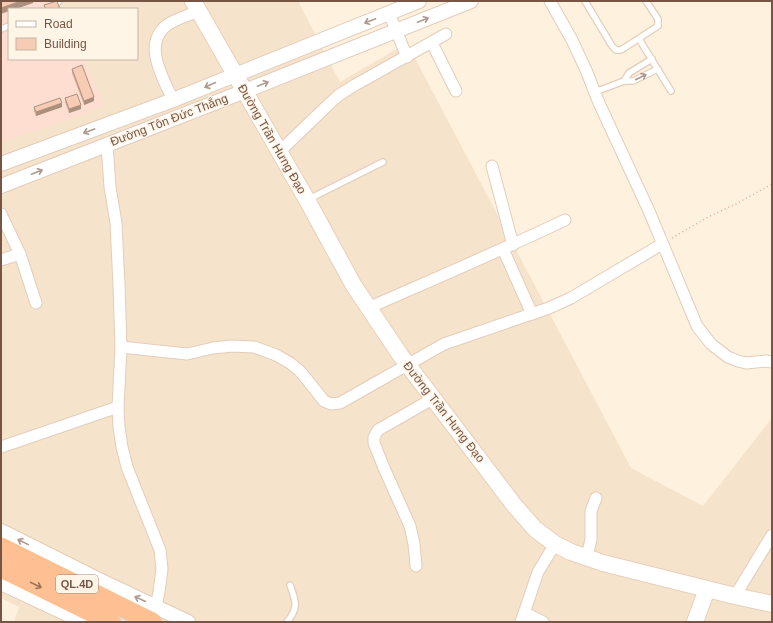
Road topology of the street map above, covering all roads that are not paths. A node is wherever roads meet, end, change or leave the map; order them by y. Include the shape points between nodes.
1 (59, 1) edge
2 (419, 1) edge
3 (471, 1) edge
4 (550, 1) edge
5 (585, 1) edge
6 (646, 1) edge
7 (196, 6) edge
8 (52, 8) edge
9 (389, 13) junction
10 (396, 30) junction
11 (446, 34) dead end
12 (639, 39) junction
13 (432, 43) junction
14 (407, 57) junction
15 (652, 59) junction
16 (658, 69) junction
17 (234, 74) junction
18 (624, 81) junction
19 (245, 91) junction
20 (456, 91) dead end
21 (671, 91) dead end
22 (595, 92) junction
23 (173, 100) junction
24 (107, 145) junction
25 (279, 152) junction
26 (383, 162) dead end
27 (1, 164) edge
28 (492, 166) dead end
29 (1, 186) edge
30 (307, 200) junction
31 (1, 214) edge
32 (565, 220) dead end
33 (662, 244) junction
34 (513, 245) junction
35 (503, 249) junction
36 (20, 254) junction
37 (1, 260) edge
38 (36, 303) dead end
39 (368, 308) junction
40 (532, 314) junction
41 (121, 347) junction
42 (772, 362) edge
43 (407, 364) junction
44 (434, 398) junction
45 (118, 407) junction
46 (1, 447) edge
47 (596, 498) dead end
48 (1, 530) edge
49 (772, 534) edge
50 (555, 544) junction
51 (1, 547) edge
52 (587, 557) junction
53 (416, 566) dead end
54 (1, 568) edge
55 (1, 583) edge
56 (290, 585) dead end
57 (707, 589) junction
58 (735, 596) junction
59 (772, 604) edge
60 (153, 616) edge
61 (523, 618) edge
62 (84, 622) edge
63 (111, 622) edge
64 (188, 622) edge
65 (287, 622) edge
66 (542, 622) edge
67 (695, 622) edge

1 - 8 lane
2 - 9 street, Đường Tôn Đức Thắng
10 -> 3 street, Đường Tôn Đức Thắng
4 - 22 street via 575,45
5 - 12 lane via 616,50 621,50
6 - 12 lane via 658,19 658,24
7 - 17 main road, Đường Trần Hưng Đạo
7 - 23 street via 168,24 158,36 156,58
9 - 10 street
9 -> 17 street, Đường Tôn Đức Thắng
10 - 14 street
19 -> 10 street, Đường Tôn Đức Thắng
11 - 13 street
12 - 15 lane
13 - 14 street
13 - 20 street
14 - 25 street via 339,95
15 - 16 lane
15 - 18 lane via 629,73
18 -> 16 lane via 633,81
16 - 21 lane
17 - 19 main road, Đường Trần Hưng Đạo
17 -> 23 street, Đường Tôn Đức Thắng
18 - 22 lane
19 - 24 street, Đường Tôn Đức Thắng
19 - 25 main road, Đường Trần Hưng Đạo
22 - 33 street
23 -> 27 street, Đường Tôn Đức Thắng
29 -> 24 street, Đường Tôn Đức Thắng
24 - 41 street via 118,246
25 - 30 main road, Đường Trần Hưng Đạo
26 - 30 lane
28 - 34 street
30 - 39 main road, Đường Trần Hưng Đạo
31 - 36 street
32 - 34 street
33 - 40 street via 572,298
33 - 42 street via 697,326 711,344 738,361
34 - 35 street
35 - 39 street
35 - 40 street
36 - 37 street
36 - 38 street
39 - 43 main road, Đường Trần Hưng Đạo
40 - 43 street via 444,344
41 - 43 street via 182,354 232,346 254,347 290,363 324,400 331,404 340,403
41 - 45 street
43 - 44 main road, Đường Trần Hưng Đạo
44 - 50 main road, Đường Trần Hưng Đạo via 514,505 535,529
44 - 53 street via 378,430 374,437 384,468 410,526
45 - 46 street
45 - 60 street via 126,467 160,550 162,569
47 - 52 street via 591,511 591,539
60 -> 48 street via 97,579
49 - 58 street
50 - 52 main road, Đường Trần Hưng Đạo
50 - 61 street via 538,572
51 - 60 highway, QL.4D
52 - 57 main road, Đường Trần Hưng Đạo
54 -> 63 highway, QL.4D
55 - 62 street
56 - 65 lane via 296,604
57 - 58 main road, Đường Trần Hưng Đạo
57 - 67 main road
58 - 59 main road, Đường Trần Hưng Đạo
60 - 64 street
61 - 66 street

